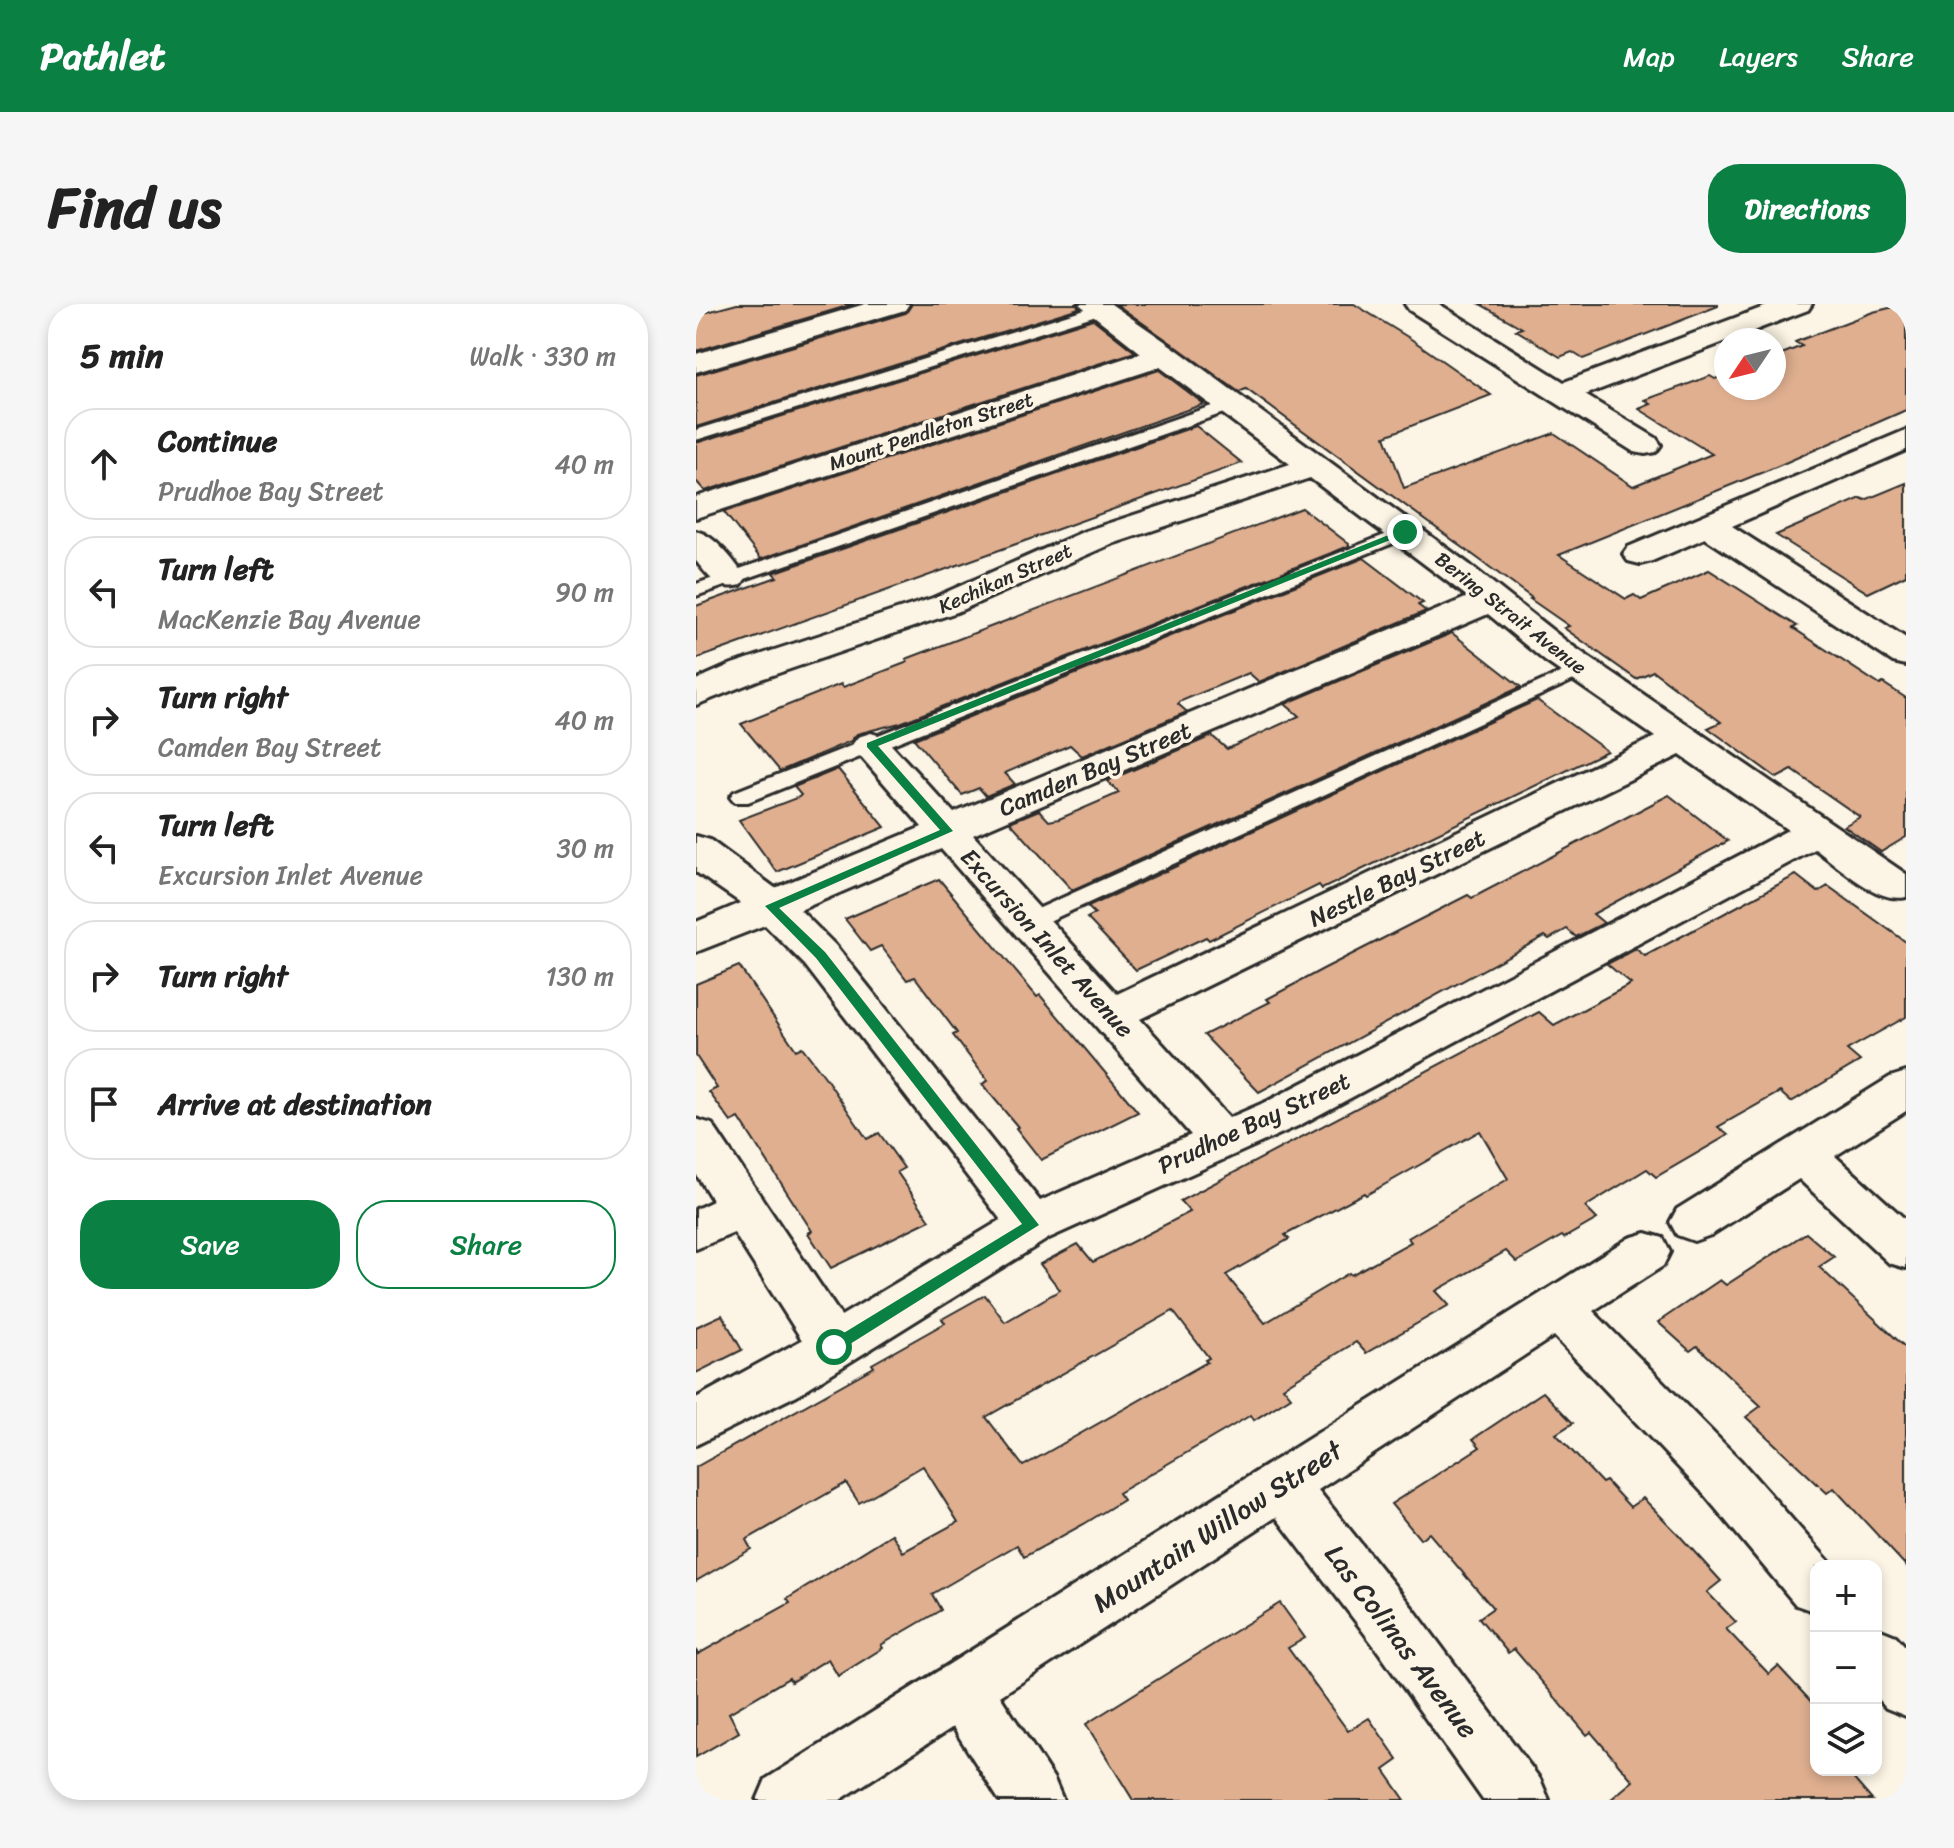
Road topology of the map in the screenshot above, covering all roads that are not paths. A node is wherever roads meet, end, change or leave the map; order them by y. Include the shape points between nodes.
1 (895, 304) edge
2 (1419, 304) edge
3 (1097, 306) edge
4 (1780, 306) edge
5 (1166, 355) junction
6 (696, 363) edge
7 (1562, 393) junction
8 (1232, 404) junction
9 (696, 435) edge
10 (1906, 439) edge
11 (1645, 445) dead end
12 (1315, 466) junction
13 (696, 508) edge
14 (1708, 525) junction
15 (1405, 532) junction
16 (696, 541) edge
17 (1640, 554) dead end
18 (729, 578) junction
19 (696, 590) edge
20 (1493, 599) junction
21 (1906, 613) edge
22 (1870, 630) junction
23 (1906, 654) edge
24 (1582, 669) junction
25 (696, 694) edge
26 (696, 709) edge
27 (696, 721) edge
28 (1682, 738) junction
29 (871, 745) junction
30 (741, 797) dead end
31 (947, 831) junction
32 (1818, 831) junction
33 (696, 849) edge
34 (1895, 886) dead end
35 (771, 906) junction
36 (1028, 922) junction
37 (696, 938) edge
38 (1111, 1015) junction
39 (1906, 1089) edge
40 (696, 1136) edge
41 (1222, 1140) junction
42 (1801, 1153) junction
43 (743, 1208) junction
44 (1694, 1222) dead end
45 (1032, 1225) junction
46 (696, 1230) edge
47 (1906, 1249) edge
48 (1646, 1252) dead end
49 (1558, 1308) junction
50 (834, 1347) junction
51 (696, 1423) edge
52 (1282, 1484) junction
53 (1810, 1580) edge
54 (1882, 1662) edge
55 (962, 1689) junction
56 (1906, 1689) edge
57 (787, 1800) edge
58 (1033, 1800) edge
59 (1519, 1800) edge

1 - 6 street
2 - 7 street
3 - 5 street, Bering Strait Avenue
3 - 9 lane
4 - 7 street
5 - 8 street, Bering Strait Avenue
5 - 13 street, Mount Pendleton Street
7 - 11 street
8 - 12 street, Bering Strait Avenue
8 - 18 lane
10 - 14 street
12 - 15 street, Bering Strait Avenue
12 - 25 street, Kechikan Street via 1097,538 945,605 745,672
14 - 17 street
14 - 22 street
15 - 20 street, Bering Strait Avenue
15 - 29 lane
16 - 18 street
18 - 19 lane
20 - 24 street, Bering Strait Avenue
20 - 31 street, Camden Bay Street
21 - 22 street
22 - 23 street
24 - 28 street, Bering Strait Avenue
24 - 36 lane
26 - 27 street
28 - 32 street, Bering Strait Avenue
28 - 38 street, Nestle Bay Street
29 - 30 lane
29 - 31 street, Excursion Inlet Avenue
31 - 35 street, Camden Bay Street
31 - 36 street, Excursion Inlet Avenue
32 - 34 street, Bering Strait Avenue
32 - 41 street, Prudhoe Bay Street via 1284,1113
33 - 35 street
35 - 37 street, Camden Bay Street
35 - 45 street via 820,955
36 - 38 street, Excursion Inlet Avenue
38 - 41 street, Excursion Inlet Avenue
39 - 42 street
40 - 43 street
41 - 45 street, Prudhoe Bay Street
42 - 44 street
42 - 47 street
43 - 46 street
43 - 50 street
45 - 50 street, Prudhoe Bay Street
48 - 49 street, Mountain Willow Street
49 - 52 street, Mountain Willow Street
49 - 53 street via 1721,1476
50 - 51 street, Prudhoe Bay Street
52 - 55 street, Mountain Willow Street
52 - 59 street, Las Colinas Avenue
54 - 56 street
55 - 57 street, Mountain Willow Street
55 - 58 street

